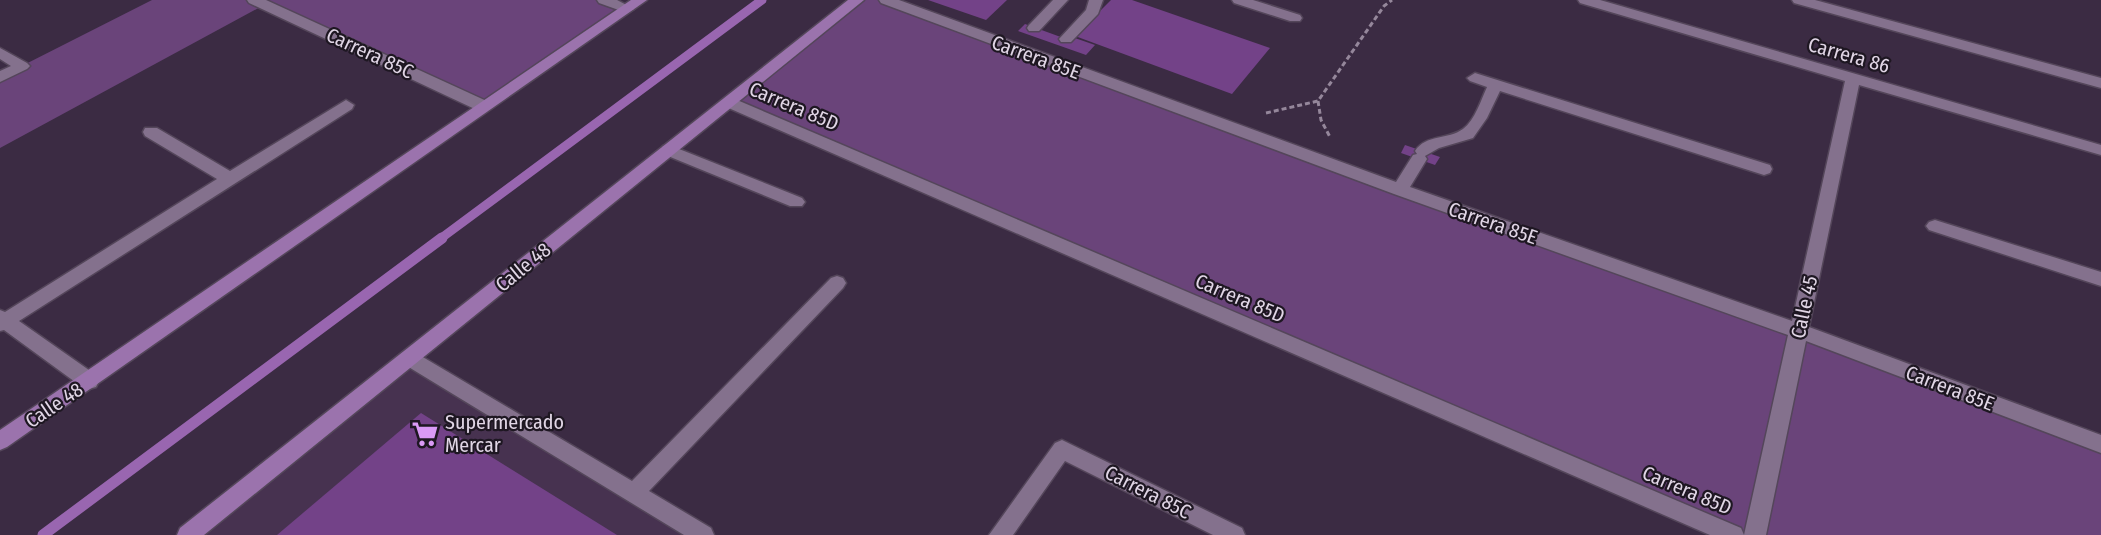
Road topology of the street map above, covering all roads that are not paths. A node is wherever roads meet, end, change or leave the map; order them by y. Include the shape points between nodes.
1 (254, 0) edge
2 (604, 0) edge
3 (640, 0) edge
4 (857, 0) edge
5 (886, 0) edge
6 (1061, 0) edge
7 (1096, 0) edge
8 (1239, 0) edge
9 (1585, 0) edge
10 (1799, 0) edge
11 (627, 9) junction
12 (1295, 18) dead end
13 (1011, 48) junction
14 (0, 53) edge
15 (1044, 59) junction
16 (0, 77) edge
17 (1475, 78) dead end
18 (1853, 78) junction
19 (2101, 83) edge
20 (1496, 84) junction
21 (729, 102) junction
22 (346, 105) dead end
23 (485, 106) junction
24 (151, 132) dead end
25 (669, 150) junction
26 (2101, 150) edge
27 (1764, 169) dead end
28 (229, 178) junction
29 (1400, 189) junction
30 (796, 202) dead end
31 (1935, 226) dead end
32 (2101, 279) edge
33 (837, 283) dead end
34 (2, 320) edge
35 (1799, 331) junction
36 (409, 358) junction
37 (88, 381) junction
38 (0, 441) edge
39 (2101, 444) edge
40 (634, 494) junction
41 (188, 535) edge
42 (703, 535) edge
43 (1000, 535) edge
44 (1234, 535) edge
45 (1734, 535) edge
46 (1755, 535) edge

1 - 23 street, Carrera 85C
2 - 11 street
3 - 11 main road, Calle 48
4 - 21 main road, Calle 48
5 - 13 street, Carrera 85E
6 - 13 street
7 - 15 street via 1093,11
8 - 12 street
9 - 18 street, Carrera 86
10 - 19 street, Carrera 86
11 - 23 main road, Calle 48
13 - 15 street, Carrera 85E
14 - 16 street via 22,66
15 - 29 street, Carrera 85E
17 - 20 street
18 - 26 street, Carrera 86
18 - 35 street, Calle 45
20 - 27 street
20 - 29 street via 1473,130 1438,142 1421,155
21 - 25 main road, Calle 48
21 - 45 street, Carrera 85D
22 - 28 street
23 - 37 main road, Calle 48
24 - 28 street
25 - 30 street
25 - 36 main road, Calle 48
28 - 34 street
29 - 35 street, Carrera 85E
31 - 32 street
33 - 40 street
34 - 37 street
35 - 39 street, Carrera 85E
35 - 46 street, Calle 45
36 - 40 street
36 - 41 main road, Calle 48
37 - 38 main road, Calle 48
40 - 42 street
43 - 44 street, Carrera 85C via 1062,449

